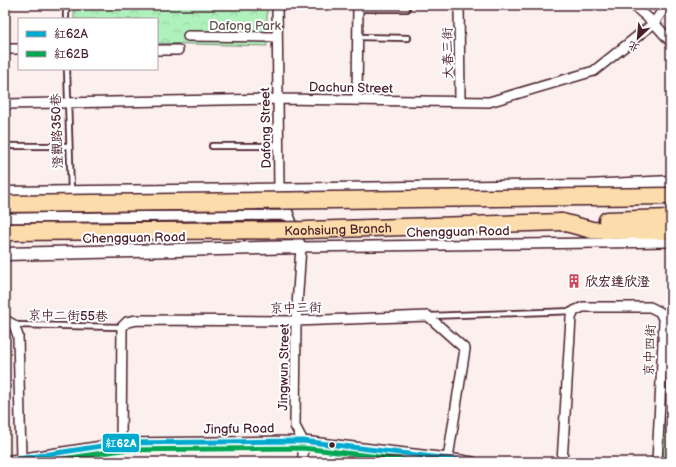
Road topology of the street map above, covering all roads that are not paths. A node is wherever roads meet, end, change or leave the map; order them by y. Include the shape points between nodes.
1 (66, 5) edge
2 (277, 5) edge
3 (459, 5) edge
4 (633, 5) edge
5 (666, 5) edge
6 (358, 7) edge
7 (407, 9) dead end
8 (66, 17) dead end
9 (654, 23) junction
10 (188, 36) dead end
11 (277, 37) junction
12 (358, 37) junction
13 (408, 38) dead end
14 (671, 42) edge
15 (5, 49) edge
16 (18, 49) edge
17 (158, 50) edge
18 (178, 50) dead end
19 (67, 70) edge
20 (278, 99) junction
21 (357, 100) junction
22 (460, 101) junction
23 (67, 103) junction
24 (5, 104) edge
25 (5, 146) edge
26 (69, 146) junction
27 (212, 146) dead end
28 (278, 146) junction
29 (671, 182) edge
30 (279, 189) junction
31 (71, 192) junction
32 (5, 193) edge
33 (671, 196) edge
34 (5, 204) edge
35 (289, 215) junction
36 (5, 218) edge
37 (671, 218) edge
38 (562, 222) junction
39 (671, 231) edge
40 (5, 232) edge
41 (671, 242) edge
42 (301, 247) junction
43 (5, 254) edge
44 (574, 311) junction
45 (660, 312) junction
46 (671, 312) edge
47 (428, 316) junction
48 (5, 320) edge
49 (296, 321) junction
50 (14, 324) junction
51 (122, 327) junction
52 (304, 440) junction
53 (122, 443) junction
54 (448, 458) junction
55 (21, 460) edge
56 (5, 461) edge
57 (303, 462) edge
58 (473, 462) edge
59 (562, 462) edge
60 (657, 462) edge

1 - 8 lane
2 - 11 street, Dafong Street
3 - 22 street, 大春三街
4 - 9 street
5 - 9 street, Dachun Street
6 - 7 lane
6 - 12 street
9 - 14 street
9 - 22 street, Dachun Street via 594,71 489,102
10 - 11 street
11 - 20 street, Dafong Street
12 - 13 lane
12 - 21 street
15 - 16 street
17 - 18 street
19 - 23 lane, 澄觀路350巷
20 - 21 street, Dachun Street
20 - 23 street, Dachun Street
20 - 28 street, Dafong Street
21 - 22 street, Dachun Street
23 - 24 street, Dachun Street
23 - 26 lane, 澄觀路350巷
25 - 26 lane
26 - 31 lane, 澄觀路350巷
27 - 28 lane
28 - 30 street, Dafong Street
29 - 30 street via 587,186
30 - 31 street
30 - 35 street, Dafong Street
31 - 32 street
33 - 34 highway, bridge
35 - 36 street
35 - 42 street, Dafong Street
37 - 38 highway, Kaohsiung Branch
38 - 39 highway via 592,230
38 - 40 highway, Kaohsiung Branch, bridge via 306,230
41 - 42 street, Chengguan Road
42 - 43 street, Chengguan Road
42 - 49 street, Jingwun Street
44 - 45 street, 京中四街 via 583,307 650,307
44 - 47 lane
44 - 59 street via 571,318
45 - 46 lane
45 - 60 street, 京中四街 via 664,321
47 - 49 street, 京中三街
47 - 54 street via 465,349
48 - 50 street
49 - 51 street, 京中三街 via 137,320
49 - 52 street, Jingwun Street via 296,426
50 - 51 lane, 京中二街55巷
50 - 55 street via 18,336
51 - 53 street
52 - 53 street, Jingfu Road
52 - 54 street, Jingfu Road
52 - 57 street, Jingwun Street
53 - 55 street, Jingfu Road
54 - 58 street, Jingfu Road
55 - 56 street, Jingfu Road

